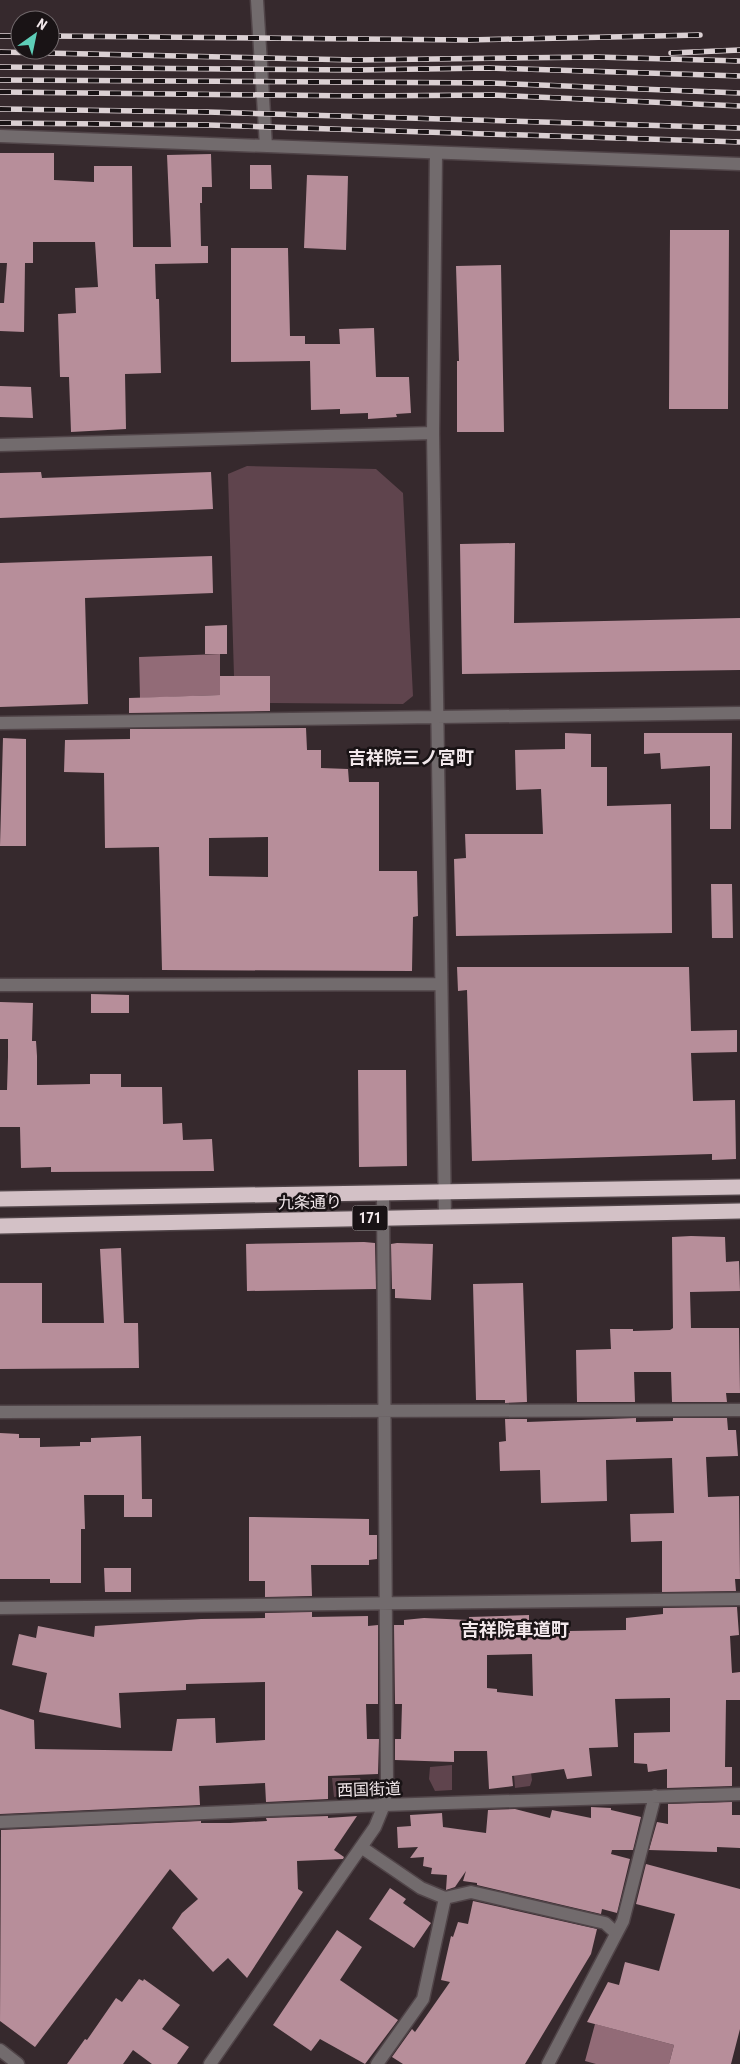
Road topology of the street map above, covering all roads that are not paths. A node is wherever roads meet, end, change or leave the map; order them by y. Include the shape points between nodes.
1 (257, 0) edge
2 (0, 136) edge
3 (266, 146) junction
4 (436, 153) junction
5 (740, 164) edge
6 (433, 433) junction
7 (0, 445) edge
8 (740, 713) edge
9 (437, 717) junction
10 (0, 723) edge
11 (440, 984) junction
12 (0, 985) edge
13 (740, 1187) edge
14 (444, 1193) junction
15 (383, 1194) junction
16 (0, 1199) edge
17 (740, 1211) edge
18 (445, 1217) junction
19 (383, 1218) junction
20 (0, 1226) edge
21 (740, 1410) edge
22 (383, 1411) junction
23 (0, 1412) edge
24 (740, 1599) edge
25 (387, 1604) junction
26 (0, 1608) edge
27 (740, 1794) edge
28 (655, 1796) junction
29 (384, 1805) junction
30 (0, 1822) edge
31 (361, 1847) junction
32 (446, 1898) junction
33 (616, 1933) junction
34 (0, 2050) edge
35 (18, 2064) edge
36 (210, 2064) edge
37 (377, 2064) edge
38 (548, 2064) edge

1 - 3 street
2 - 3 street
3 - 4 street
4 - 5 street
4 - 6 street
6 - 7 street
6 - 9 street
8 - 9 street
9 - 10 street
9 - 11 street
11 - 12 street
11 - 14 street
13 - 14 highway, 九条通り / 171
14 - 15 highway, 九条通り / 171
14 - 18 street
15 - 16 highway, 九条通り / 171
15 - 19 street
17 - 18 highway, 九条通り / 171
18 - 19 highway, 九条通り / 171
19 - 20 highway, 九条通り / 171
19 - 22 street
21 - 22 street
22 - 23 street
22 - 25 street
24 - 25 street
25 - 26 street
25 - 29 street via 387,1786
27 - 28 street, 西国街道
28 - 29 street, 西国街道
28 - 33 street via 623,1921
29 - 30 street, 西国街道
29 - 31 street via 375,1827
31 - 32 street via 421,1888
31 - 36 street
32 - 33 street via 471,1892 605,1923
32 - 37 street via 423,1999
33 - 38 street
34 - 35 street

